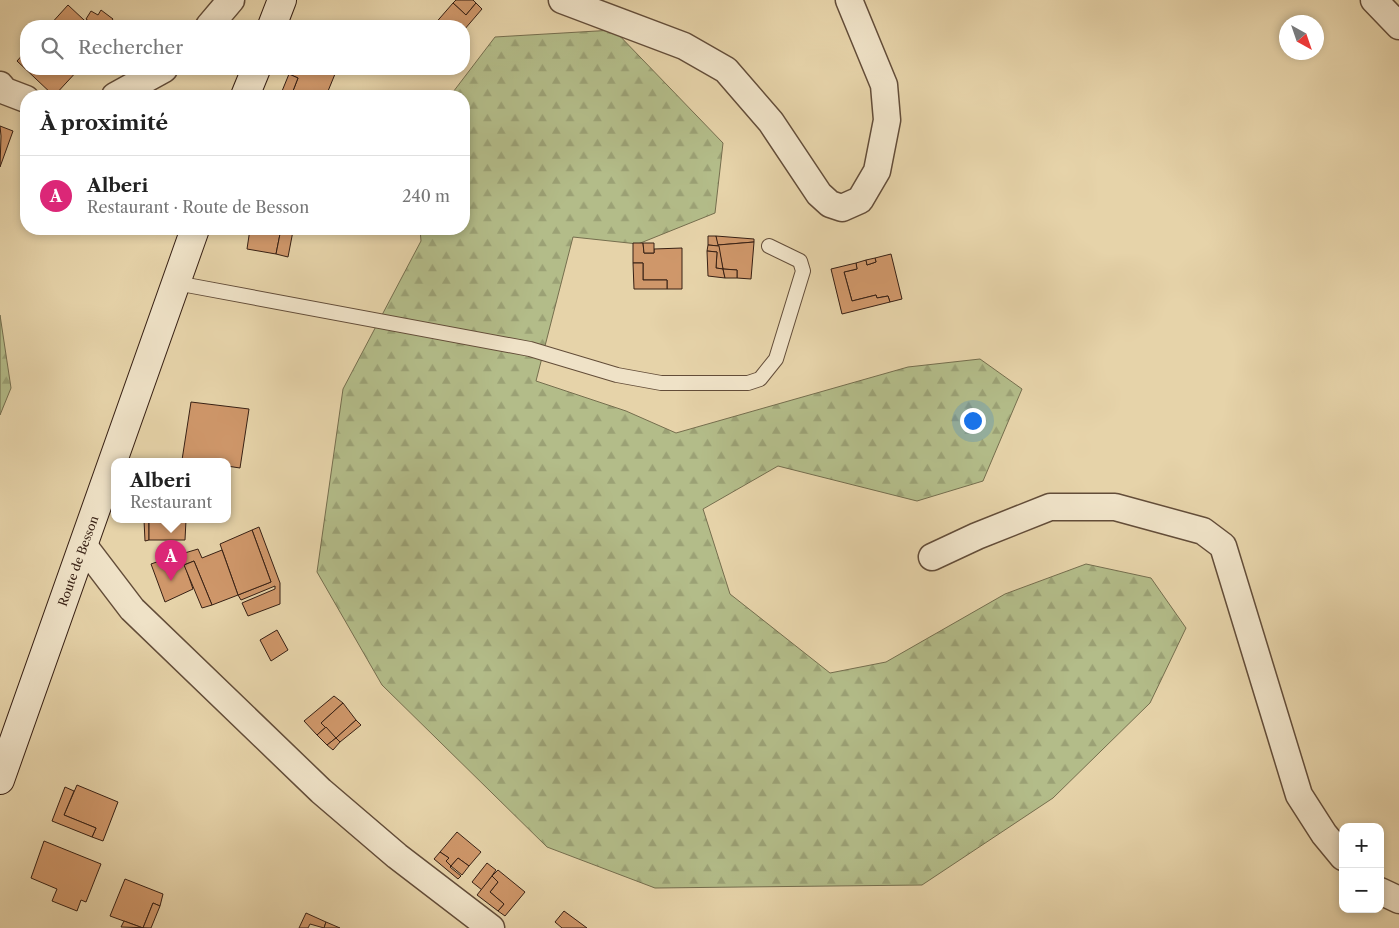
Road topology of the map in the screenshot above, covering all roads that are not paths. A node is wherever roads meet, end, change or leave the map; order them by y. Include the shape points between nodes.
1 (231, 0) edge
2 (282, 0) edge
3 (562, 0) edge
4 (849, 0) edge
5 (1374, 0) edge
6 (214, 20) edge
7 (274, 20) edge
8 (1399, 26) edge
9 (153, 75) edge
10 (254, 75) edge
11 (0, 84) edge
12 (126, 90) edge
13 (247, 90) edge
14 (20, 97) edge
15 (193, 235) edge
16 (769, 246) dead end
17 (176, 283) junction
18 (115, 458) edge
19 (111, 469) edge
20 (84, 546) junction
21 (932, 558) dead end
22 (0, 780) edge
23 (1339, 852) edge
24 (1384, 893) edge
25 (1399, 900) edge
26 (491, 928) edge

1 - 6 street
2 - 7 main road
3 - 4 street via 684,46 726,70 771,122 819,194 830,204 842,208 860,200 877,171 887,120 884,85
5 - 8 street
9 - 12 street
10 - 13 main road
11 - 14 street via 5,91
15 - 17 main road, Route de Besson
16 - 17 lane via 800,261 802,270 776,359 760,379 748,383 652,381 618,375 530,350
17 - 18 main road, Route de Besson
19 - 20 main road, Route de Besson
20 - 22 main road, Route de Besson
20 - 26 street via 132,609 320,791 397,856
21 - 23 street via 1050,507 1115,507 1203,531 1223,546 1299,795
24 - 25 street

